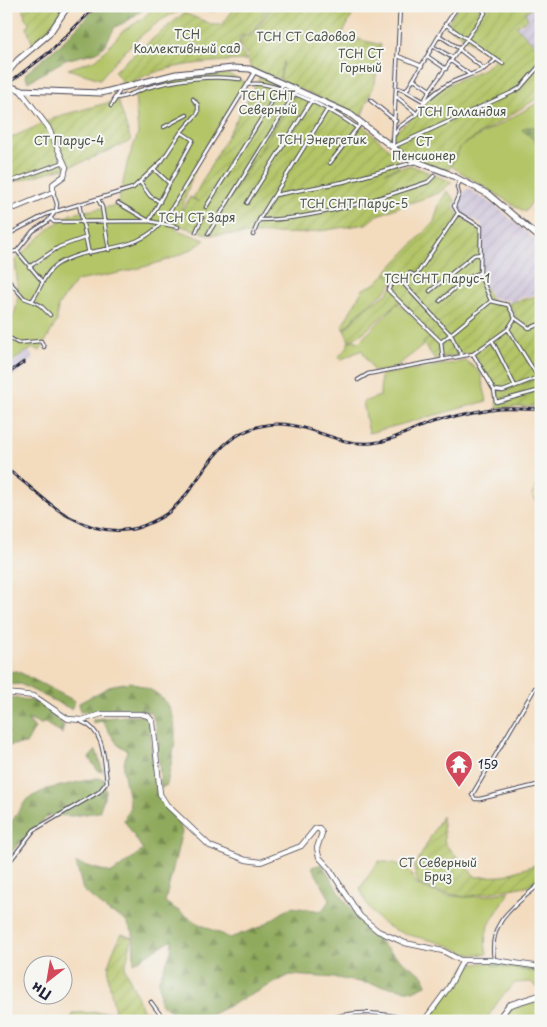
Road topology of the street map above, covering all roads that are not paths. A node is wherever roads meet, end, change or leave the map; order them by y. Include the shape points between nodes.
1 (68, 6) edge
2 (400, 6) edge
3 (458, 6) edge
4 (487, 6) edge
5 (445, 24) junction
6 (440, 36) junction
7 (467, 38) junction
8 (434, 47) junction
9 (460, 49) junction
10 (398, 56) junction
11 (427, 56) junction
12 (452, 59) junction
13 (496, 59) junction
14 (503, 64) dead end
15 (541, 64) edge
16 (422, 66) junction
17 (446, 69) junction
18 (484, 69) junction
19 (256, 71) junction
20 (7, 73) edge
21 (468, 74) junction
22 (240, 79) dead end
23 (414, 79) junction
24 (284, 82) junction
25 (246, 86) junction
26 (280, 88) junction
27 (397, 88) junction
28 (17, 89) junction
29 (406, 90) junction
30 (430, 90) junction
31 (119, 92) dead end
32 (296, 92) junction
33 (396, 97) junction
34 (193, 99) dead end
35 (113, 100) junction
36 (312, 100) junction
37 (370, 100) dead end
38 (425, 102) junction
39 (6, 104) edge
40 (110, 106) dead end
41 (337, 108) junction
42 (326, 110) junction
43 (187, 114) dead end
44 (417, 114) junction
45 (396, 121) junction
46 (362, 122) junction
47 (164, 127) dead end
48 (356, 128) junction
49 (181, 132) junction
50 (395, 134) junction
51 (392, 148) junction
52 (64, 162) junction
53 (415, 162) junction
54 (330, 163) dead end
55 (154, 169) junction
56 (434, 176) dead end
57 (460, 180) junction
58 (140, 182) junction
59 (6, 184) edge
60 (170, 184) junction
61 (53, 192) junction
62 (274, 195) junction
63 (98, 199) junction
64 (118, 202) dead end
65 (160, 202) junction
66 (247, 203) dead end
67 (79, 204) junction
68 (206, 206) dead end
69 (15, 208) dead end
70 (56, 211) junction
71 (458, 213) junction
72 (50, 218) junction
73 (202, 218) dead end
74 (259, 220) junction
75 (149, 221) junction
76 (84, 222) junction
77 (105, 222) junction
78 (162, 223) junction
79 (178, 226) dead end
80 (196, 232) dead end
81 (11, 233) dead end
82 (208, 234) dead end
83 (253, 235) dead end
84 (86, 237) junction
85 (541, 239) edge
86 (108, 250) junction
87 (6, 252) edge
88 (16, 252) junction
89 (89, 254) junction
90 (481, 254) junction
91 (29, 267) junction
92 (479, 273) junction
93 (6, 278) edge
94 (42, 281) junction
95 (402, 282) junction
96 (430, 291) dead end
97 (32, 301) junction
98 (440, 301) dead end
99 (490, 301) junction
100 (50, 315) dead end
101 (515, 318) junction
102 (541, 324) edge
103 (508, 329) junction
104 (451, 334) junction
105 (6, 336) edge
106 (492, 340) junction
107 (441, 342) junction
108 (44, 347) dead end
109 (474, 354) junction
110 (462, 356) junction
111 (443, 360) junction
112 (539, 377) edge
113 (358, 380) dead end
114 (515, 386) junction
115 (494, 390) junction
116 (541, 390) edge
117 (535, 688) dead end
118 (6, 693) edge
119 (92, 716) junction
120 (76, 720) junction
121 (92, 727) junction
122 (541, 784) edge
123 (6, 866) edge
124 (541, 882) edge
125 (453, 956) junction
126 (463, 960) junction
127 (470, 960) junction
128 (494, 960) junction
129 (461, 967) junction
130 (541, 967) edge
131 (541, 995) edge
132 (151, 1002) dead end
133 (355, 1015) junction
134 (365, 1020) edge
135 (412, 1020) edge
136 (165, 1021) edge
137 (324, 1021) edge
138 (398, 1021) edge
139 (406, 1021) edge
140 (424, 1021) edge
141 (497, 1021) edge

1 - 20 main road via 49,34
2 - 10 street
3 - 5 street
4 - 7 street via 483,10 485,14
5 - 6 street
5 - 7 street
6 - 8 street
6 - 9 street
7 - 9 street
7 - 13 street
8 - 11 street
8 - 12 street
9 - 12 street
9 - 18 street
10 - 16 street
10 - 27 street
11 - 16 street
11 - 17 street
12 - 17 street
12 - 21 street
13 - 14 street
13 - 18 street
15 - 51 street via 513,92
16 - 23 street
17 - 30 street
18 - 21 street
19 - 24 main road
19 - 25 street
19 - 28 main road via 233,68 176,74 101,93
20 - 28 main road
21 - 38 street via 441,88
22 - 35 street via 224,76 152,86
23 - 29 street
23 - 30 street
24 - 26 street
24 - 32 main road
25 - 26 street via 264,84
25 - 78 street
26 - 32 street
26 - 68 street
27 - 29 street
27 - 33 street
28 - 39 main road
28 - 52 main road via 48,127
29 - 38 street
30 - 38 street
31 - 35 street
32 - 36 main road
32 - 82 street
33 - 44 street
33 - 45 street
34 - 49 street via 198,105 198,113
35 - 40 street
36 - 41 main road
36 - 42 street
36 - 66 street
37 - 45 street
38 - 44 street
41 - 42 street via 332,112
41 - 46 main road
42 - 48 street
42 - 62 street
43 - 47 street
44 - 50 street
45 - 50 street
46 - 48 street
46 - 51 main road
48 - 54 street
49 - 55 street
49 - 60 street via 193,140
50 - 51 street
51 - 53 main road
52 - 59 street
52 - 61 main road via 66,173 53,184
53 - 57 main road
53 - 62 street via 349,181
55 - 58 street
55 - 60 street
56 - 74 street via 428,182 385,196 298,216
57 - 71 street via 454,206
57 - 85 main road via 499,202
58 - 63 street via 133,188
58 - 65 street via 150,196
60 - 65 street
61 - 69 main road
61 - 70 street via 58,204
62 - 74 street
63 - 67 street
63 - 77 street
64 - 75 street
65 - 75 street
67 - 70 street
67 - 76 street
70 - 72 street
70 - 81 street
71 - 90 street via 481,227
71 - 95 street via 418,274 410,273
72 - 76 street via 54,222
72 - 88 street via 33,231
73 - 80 street
74 - 83 street
75 - 77 street
75 - 78 street
76 - 77 street
76 - 84 street
77 - 86 street
78 - 79 street
78 - 86 street via 141,239
84 - 89 street
84 - 91 street via 59,247
86 - 89 street
87 - 88 street
88 - 91 street
89 - 94 street via 67,259 55,266
90 - 92 street
90 - 96 street via 474,255
91 - 94 street
92 - 98 street via 468,277
92 - 99 street
93 - 97 street via 24,298
94 - 97 street
95 - 104 street
95 - 107 street via 394,280 388,290
97 - 100 street
99 - 101 street via 508,305
99 - 104 street
101 - 102 street via 526,328
101 - 103 street
103 - 106 street
103 - 112 street
104 - 107 street
104 - 110 street
105 - 108 street via 18,343 41,341
106 - 109 street
106 - 114 street
107 - 111 street
109 - 110 street
109 - 115 street
110 - 111 street
111 - 113 street via 368,374
112 - 114 street
114 - 115 street via 498,392
115 - 116 street via 496,402
117 - 122 street via 472,796 480,799
118 - 120 main road via 34,696 59,715
119 - 120 main road
119 - 121 street via 89,722
119 - 125 main road via 141,714 151,718 160,794 167,805 210,846 246,860 261,862 298,848 319,828 322,833 317,848 319,857 360,916 391,937
120 - 121 street
121 - 123 street via 100,740 107,782 99,792 34,830
124 - 128 street via 497,926 492,947
125 - 126 main road
125 - 129 main road
126 - 127 main road
126 - 129 main road
127 - 128 main road
127 - 129 main road
128 - 130 main road
129 - 140 main road
131 - 141 main road via 509,1005
132 - 136 street
133 - 134 street
133 - 135 street via 389,1014
133 - 137 street via 338,1015
134 - 138 street
135 - 139 street

